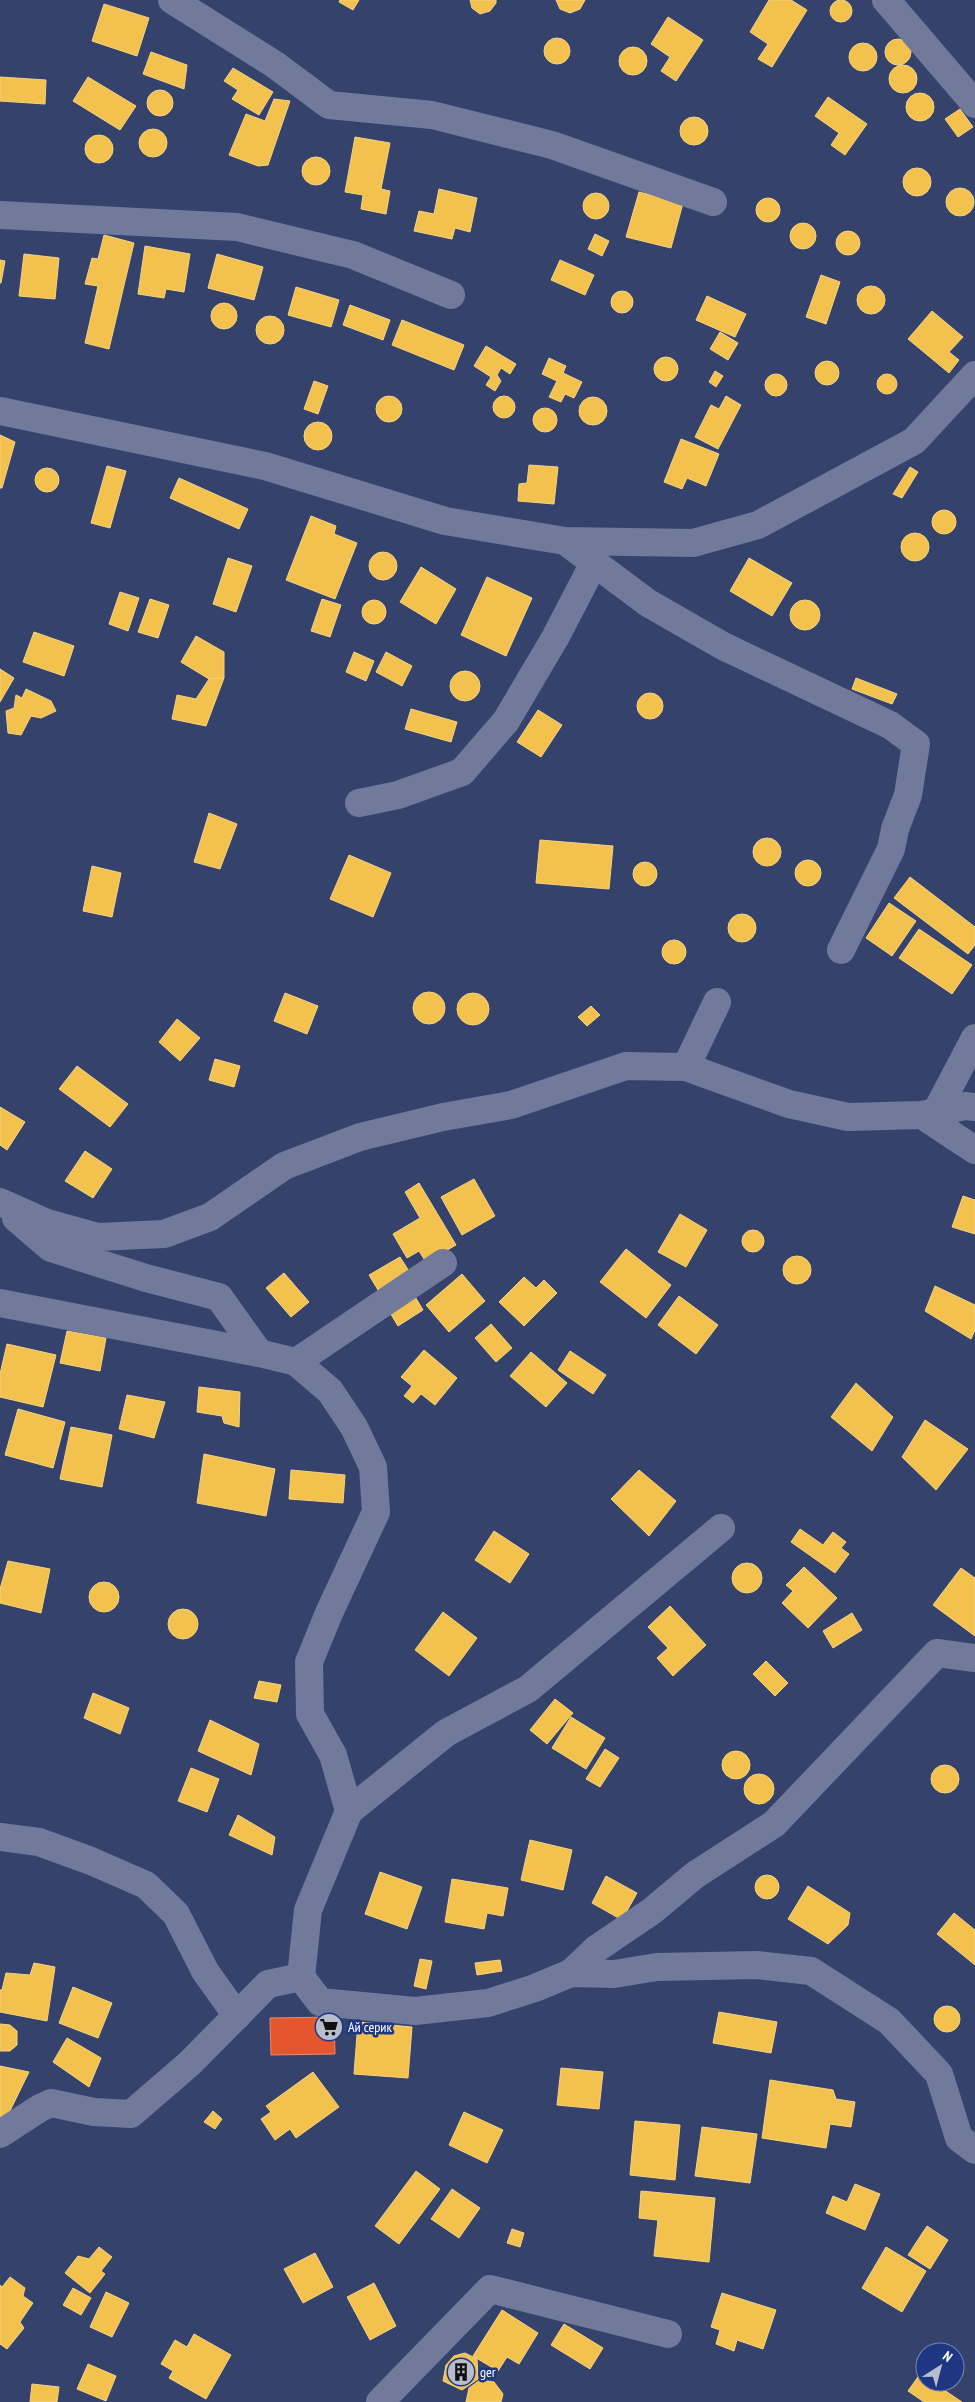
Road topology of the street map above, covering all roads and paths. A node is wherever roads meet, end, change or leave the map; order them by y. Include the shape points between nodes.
1 (172, 0) edge
2 (886, 0) edge
3 (975, 104) edge
4 (713, 202) dead end
5 (0, 215) edge
6 (452, 295) dead end
7 (975, 375) edge
8 (0, 411) edge
9 (565, 541) junction
10 (594, 563) junction
11 (359, 803) dead end
12 (841, 950) dead end
13 (717, 1002) dead end
14 (975, 1038) edge
15 (686, 1067) junction
16 (975, 1107) edge
17 (929, 1113) junction
18 (975, 1150) edge
19 (0, 1203) edge
20 (443, 1263) dead end
21 (0, 1303) edge
22 (259, 1353) junction
23 (296, 1362) junction
24 (721, 1528) dead end
25 (975, 1658) edge
26 (349, 1811) junction
27 (0, 1837) edge
28 (571, 1973) junction
29 (302, 1977) junction
30 (237, 2016) junction
31 (0, 2134) edge
32 (975, 2150) edge
33 (668, 2334) dead end
34 (380, 2402) edge

1 - 4 street via 274,64 329,105 432,115 543,143
2 - 3 street
5 - 6 street via 237,226 353,255
7 - 9 street via 914,441 758,525 693,543
8 - 9 street via 264,466 445,521
9 - 10 street
10 - 11 street via 506,721 462,772 398,795
10 - 12 street via 673,618 723,646 890,725 916,744 908,794 891,849
13 - 15 street
14 - 17 street
15 - 17 street via 789,1104 848,1117
15 - 19 street via 626,1066 511,1105 443,1116 360,1137 284,1166 210,1217 164,1234 98,1237 46,1223
16 - 17 street
17 - 18 street
19 - 22 street via 52,1248 220,1298
20 - 23 street
21 - 22 street
22 - 23 street
23 - 26 street via 330,1391 354,1427 372,1467 376,1512 309,1662 310,1714 333,1755
24 - 26 street via 528,1689 446,1733
25 - 28 street via 937,1653 774,1824 695,1875 652,1911 596,1949
26 - 29 street via 308,1910
27 - 30 street via 39,1842 146,1885 176,1914 205,1971
28 - 29 street via 488,2003 415,2011 320,2002
28 - 32 street via 614,1974 657,1967 757,1965 811,1971 889,2020 939,2074 959,2138
29 - 30 street via 268,1984
30 - 31 street via 190,2063 131,2114 94,2112 51,2103
33 - 34 street via 490,2289

